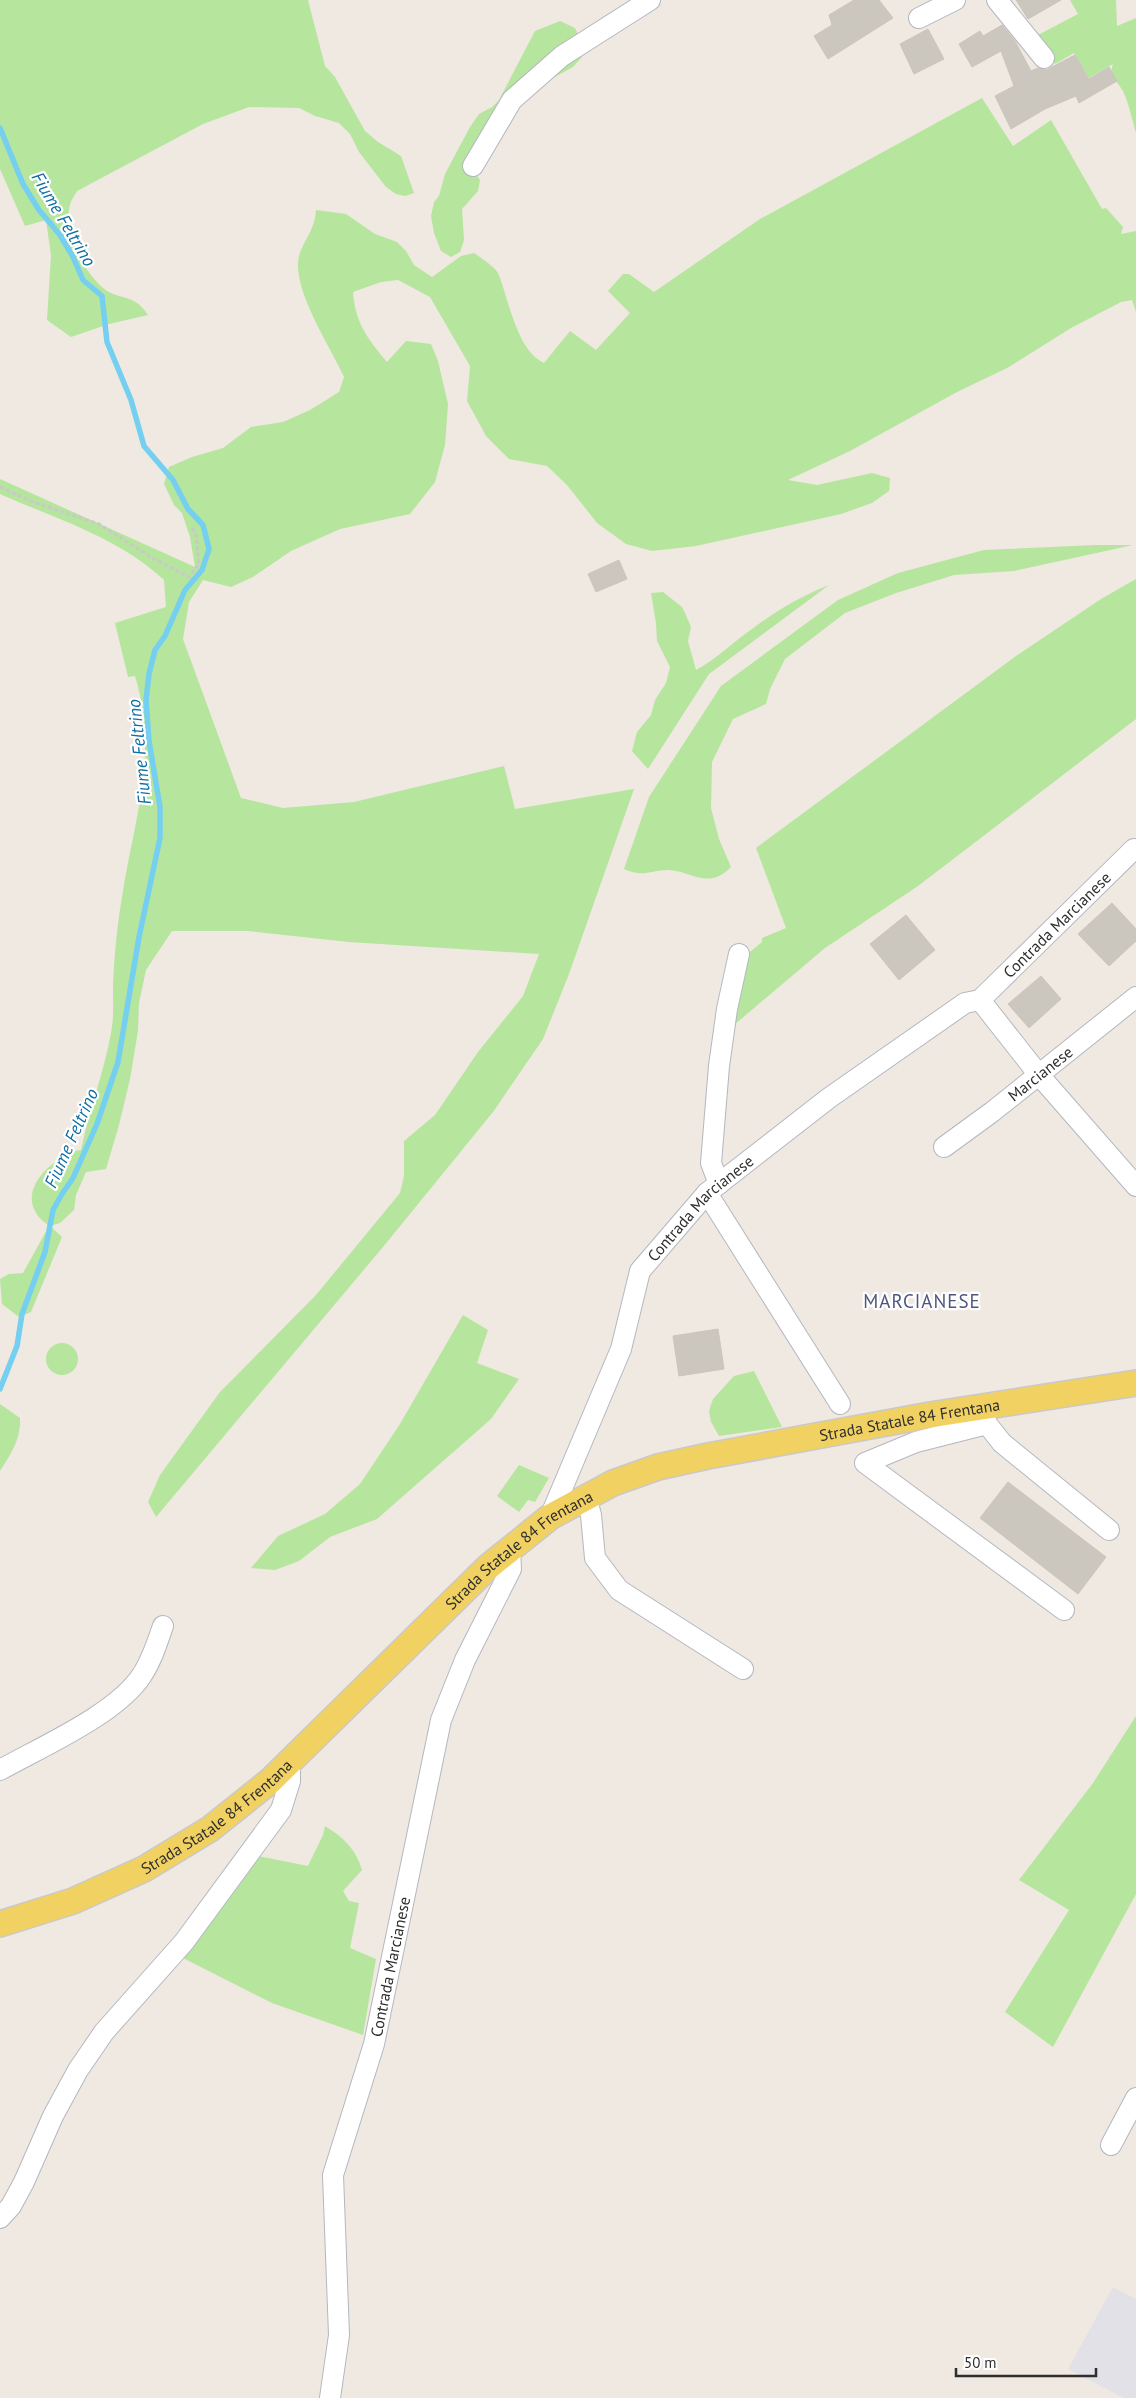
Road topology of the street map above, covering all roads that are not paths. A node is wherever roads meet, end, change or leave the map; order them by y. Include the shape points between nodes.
1 (650, 0) edge
2 (955, 0) edge
3 (997, 0) edge
4 (919, 18) dead end
5 (1044, 58) dead end
6 (473, 166) dead end
7 (1134, 848) dead end
8 (739, 954) dead end
9 (1136, 997) edge
10 (980, 1000) junction
11 (1039, 1075) junction
12 (944, 1147) dead end
13 (1136, 1186) edge
14 (713, 1189) junction
15 (1136, 1383) edge
16 (840, 1404) dead end
17 (985, 1416) junction
18 (586, 1496) junction
19 (550, 1517) junction
20 (1109, 1530) dead end
21 (510, 1548) junction
22 (1064, 1610) dead end
23 (163, 1626) dead end
24 (743, 1669) dead end
25 (290, 1760) junction
26 (0, 1770) edge
27 (0, 1924) edge
28 (1136, 2098) edge
29 (1112, 2145) dead end
30 (0, 2218) edge
31 (330, 2398) edge

1 - 6 street via 562,56 512,100
2 - 4 street
3 - 5 street
7 - 10 street, Contrada Marcianese
8 - 14 street via 719,1066 711,1163
9 - 11 street, Marcianese
10 - 11 street
10 - 14 street, Contrada Marcianese via 965,1003 829,1098
11 - 12 street, Marcianese
11 - 13 street
14 - 16 street
14 - 19 street, Contrada Marcianese via 640,1272 622,1349
15 - 17 main road, Strada Statale 84 Frentana
17 - 18 main road, Strada Statale 84 Frentana via 658,1467
17 - 20 street via 1002,1443
17 - 22 street via 865,1463
18 - 19 main road, Strada Statale 84 Frentana
18 - 24 street via 592,1515 595,1558 619,1590
19 - 21 main road, Strada Statale 84 Frentana
21 - 25 main road, Strada Statale 84 Frentana
21 - 31 street, Contrada Marcianese via 511,1569 465,1660 441,1720 374,2044 333,2175 339,2335
23 - 26 street via 154,1654 142,1676 114,1706
25 - 27 main road, Strada Statale 84 Frentana via 243,1804 210,1829 144,1869 34,1915
25 - 30 street via 290,1781 281,1810 184,1942 104,2032 78,2070 53,2116 24,2182
28 - 29 street

